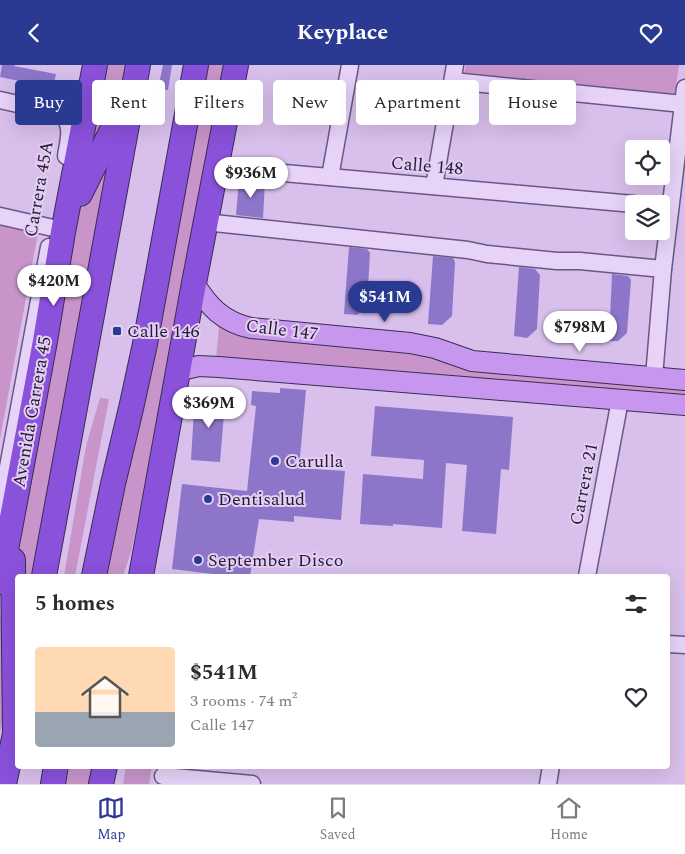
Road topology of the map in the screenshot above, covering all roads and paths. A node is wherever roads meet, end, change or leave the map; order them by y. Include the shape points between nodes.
1 (96, 65) edge
2 (196, 65) edge
3 (236, 65) edge
4 (350, 65) edge
5 (455, 65) edge
6 (138, 70) edge
7 (453, 80) edge
8 (479, 83) edge
9 (684, 96) edge
10 (0, 100) edge
11 (15, 103) edge
12 (88, 103) junction
13 (82, 107) edge
14 (69, 125) edge
15 (445, 125) edge
16 (216, 167) junction
17 (330, 177) junction
18 (434, 186) junction
19 (625, 203) edge
20 (672, 207) edge
21 (0, 216) edge
22 (205, 222) junction
23 (58, 230) junction
24 (663, 269) junction
25 (194, 283) junction
26 (177, 371) junction
27 (654, 377) junction
28 (685, 380) edge
29 (620, 400) junction
30 (685, 405) edge
31 (152, 509) junction
32 (6, 514) edge
33 (44, 574) edge
34 (94, 574) edge
35 (130, 574) edge
36 (141, 574) edge
37 (586, 574) edge
38 (0, 582) edge
39 (670, 644) edge
40 (685, 645) edge
41 (15, 706) edge
42 (15, 732) edge
43 (56, 769) edge
44 (104, 769) edge
45 (550, 769) edge
46 (163, 775) edge
47 (4, 784) edge
48 (53, 784) edge
49 (101, 784) edge
50 (252, 784) edge
51 (548, 784) edge

1 - 12 highway, Avenida Carrera 45
2 - 34 highway via 145,344
3 - 16 highway
4 - 17 street
5 - 7 street
6 - 23 highway via 122,110
6 - 33 highway
8 - 9 street
9 - 20 street
10 - 11 street
12 - 13 street
12 - 23 highway, Avenida Carrera 45
14 - 23 street, Carrera 45A
15 - 18 street
16 - 17 street, Calle 148
16 - 22 highway
17 - 18 street, Calle 148
18 - 19 street, Calle 148
20 - 24 street
21 - 23 street
22 - 24 street via 486,254
22 - 25 highway
23 - 32 highway, Avenida Carrera 45 via 43,351
24 - 27 street
25 - 26 highway
25 - 27 main road, Calle 147 via 220,314 239,326 251,329 410,343 472,361
26 - 29 main road via 212,366
26 - 31 highway
27 - 28 main road, Calle 147
29 - 30 main road
29 - 37 street, Carrera 21
31 - 35 highway
31 - 36 highway
32 - 38 highway, Avenida Carrera 45
32 - 41 highway
39 - 40 street
42 - 47 highway
43 - 48 highway
44 - 49 highway
45 - 51 street
46 - 50 street

